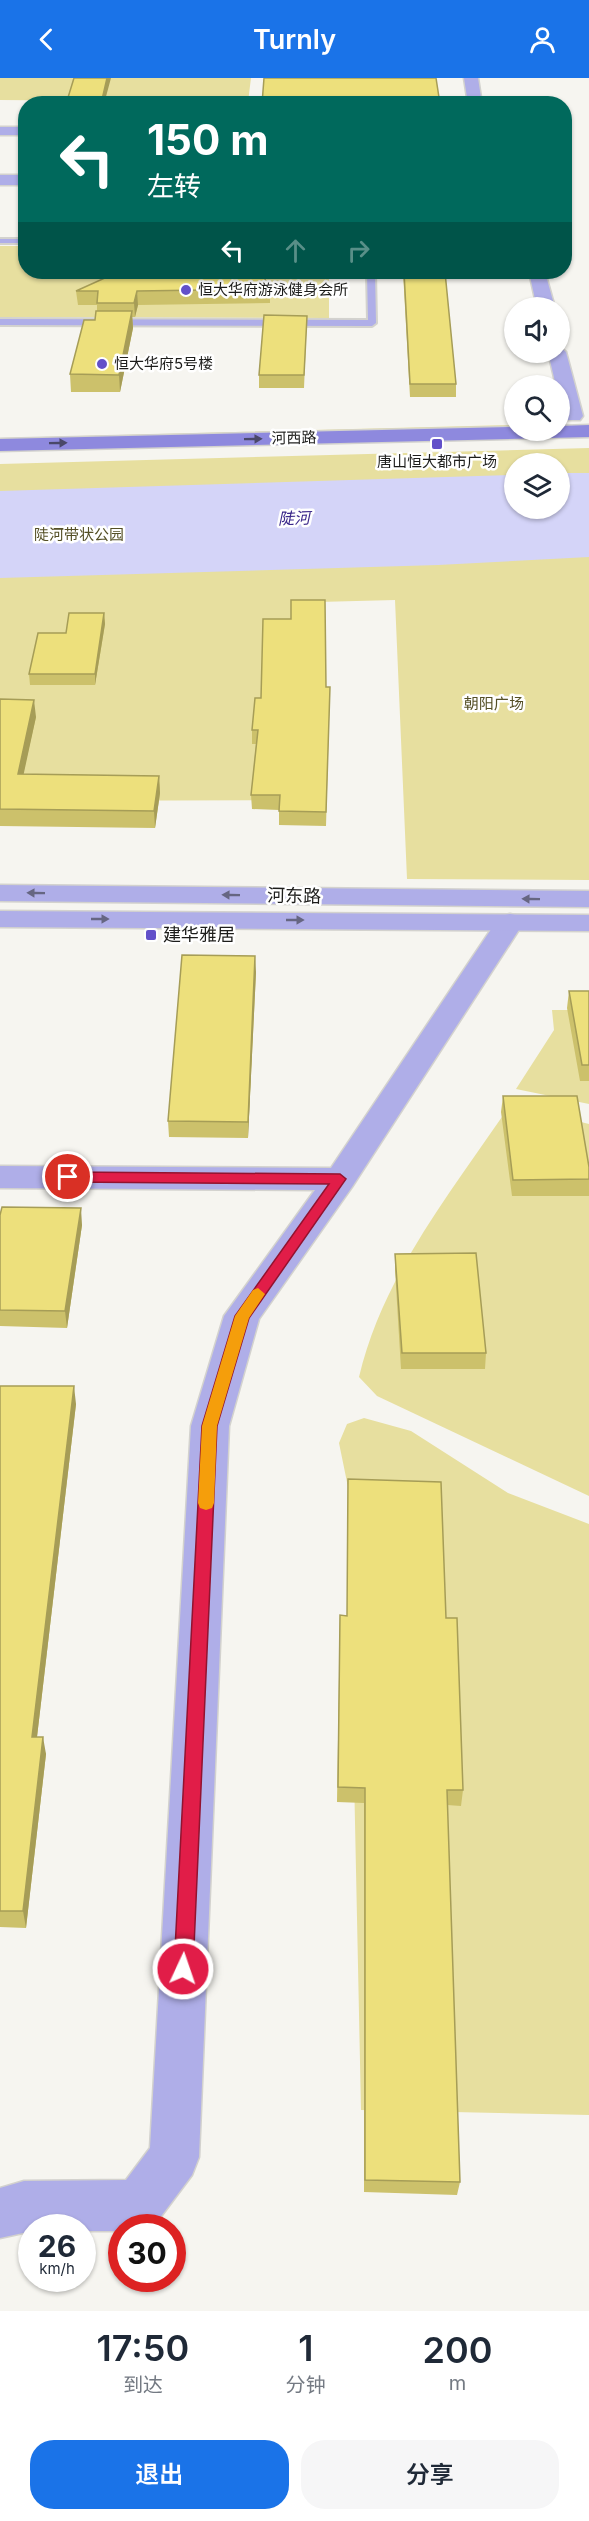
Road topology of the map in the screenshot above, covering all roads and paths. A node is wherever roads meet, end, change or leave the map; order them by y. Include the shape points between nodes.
1 (471, 78) edge
2 (474, 96) edge
3 (0, 131) edge
4 (18, 131) edge
5 (0, 180) edge
6 (18, 180) edge
7 (0, 241) edge
8 (18, 241) edge
9 (371, 279) edge
10 (539, 279) edge
11 (543, 297) edge
12 (0, 322) edge
13 (560, 363) edge
14 (574, 416) edge
15 (504, 418) edge
16 (0, 429) edge
17 (589, 431) edge
18 (0, 445) edge
19 (0, 893) edge
20 (589, 899) edge
21 (0, 919) edge
22 (510, 922) junction
23 (589, 923) edge
24 (0, 1177) edge
25 (340, 1179) junction
26 (0, 2213) edge

1 - 2 street
3 - 4 street
5 - 6 street
7 - 8 lane
9 - 12 lane via 372,323
10 - 11 street
13 - 14 street
15 - 16 main road, 河西路
18 -> 17 main road, 河西路
20 -> 19 street, 河东路
21 -> 22 street, 河东路
22 - 23 street, 河东路
22 - 25 street
24 - 25 street
25 - 26 street via 242,1316 210,1426 174,2157 138,2205 24,2206

